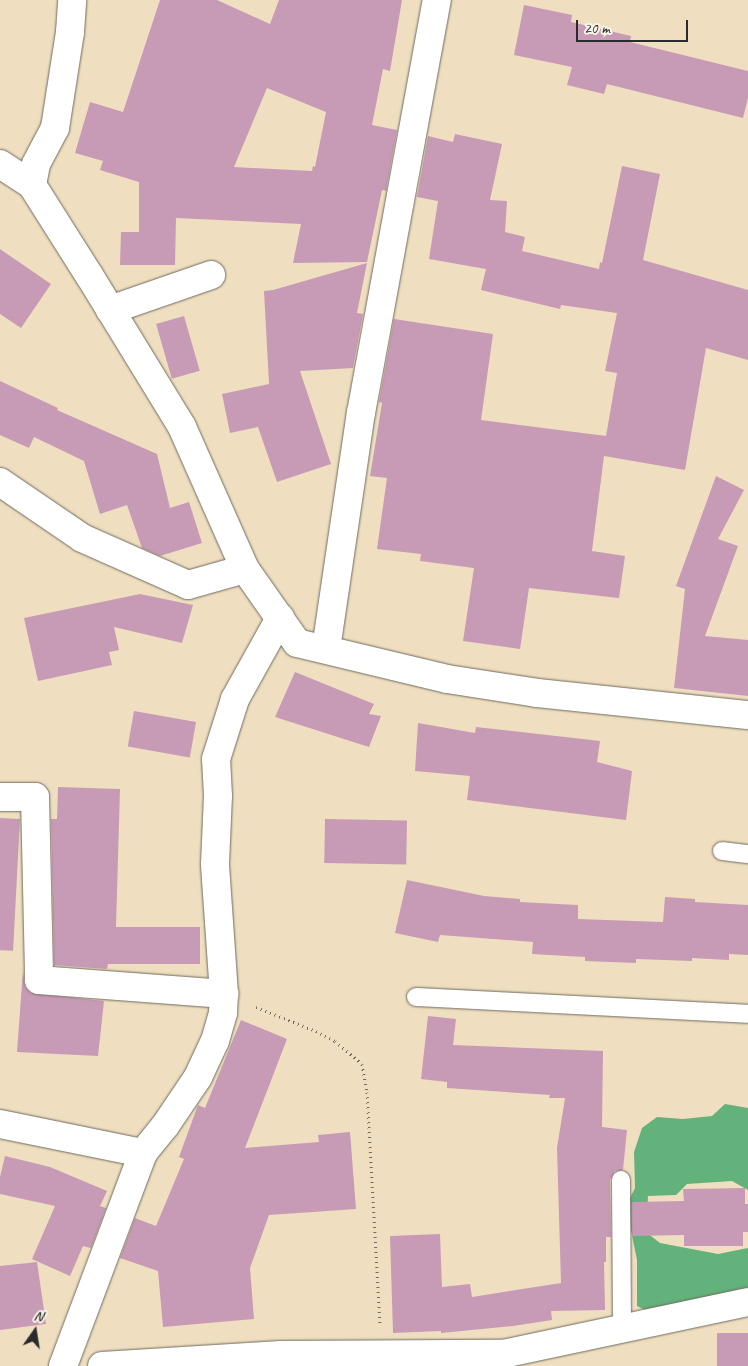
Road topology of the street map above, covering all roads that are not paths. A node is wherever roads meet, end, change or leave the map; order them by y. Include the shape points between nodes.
1 (72, 0) edge
2 (437, 0) edge
3 (0, 164) edge
4 (32, 185) junction
5 (211, 275) dead end
6 (110, 310) junction
7 (0, 482) edge
8 (245, 569) junction
9 (280, 618) junction
10 (326, 650) junction
11 (748, 715) edge
12 (0, 797) edge
13 (722, 851) dead end
14 (748, 854) edge
15 (224, 996) junction
16 (416, 996) dead end
17 (748, 1014) edge
18 (0, 1124) edge
19 (143, 1153) junction
20 (621, 1180) dead end
21 (748, 1302) edge
22 (622, 1329) junction
23 (280, 1360) edge
24 (63, 1366) edge
25 (102, 1366) edge

1 - 4 street via 55,128 36,164
2 - 10 street via 361,413
3 - 4 street
4 - 6 street
5 - 6 street
6 - 8 street via 182,427
7 - 8 street via 82,538 188,585
8 - 9 street
9 - 10 street via 297,643
9 - 15 street via 235,698 216,759 215,864
10 - 11 street via 448,679 536,693
12 - 15 street via 34,797 39,980
13 - 14 lane
15 - 19 street via 215,1042 198,1077
16 - 17 lane
18 - 19 street
19 - 24 street
20 - 22 lane
21 - 22 street
22 - 23 street via 503,1354
23 - 25 street

